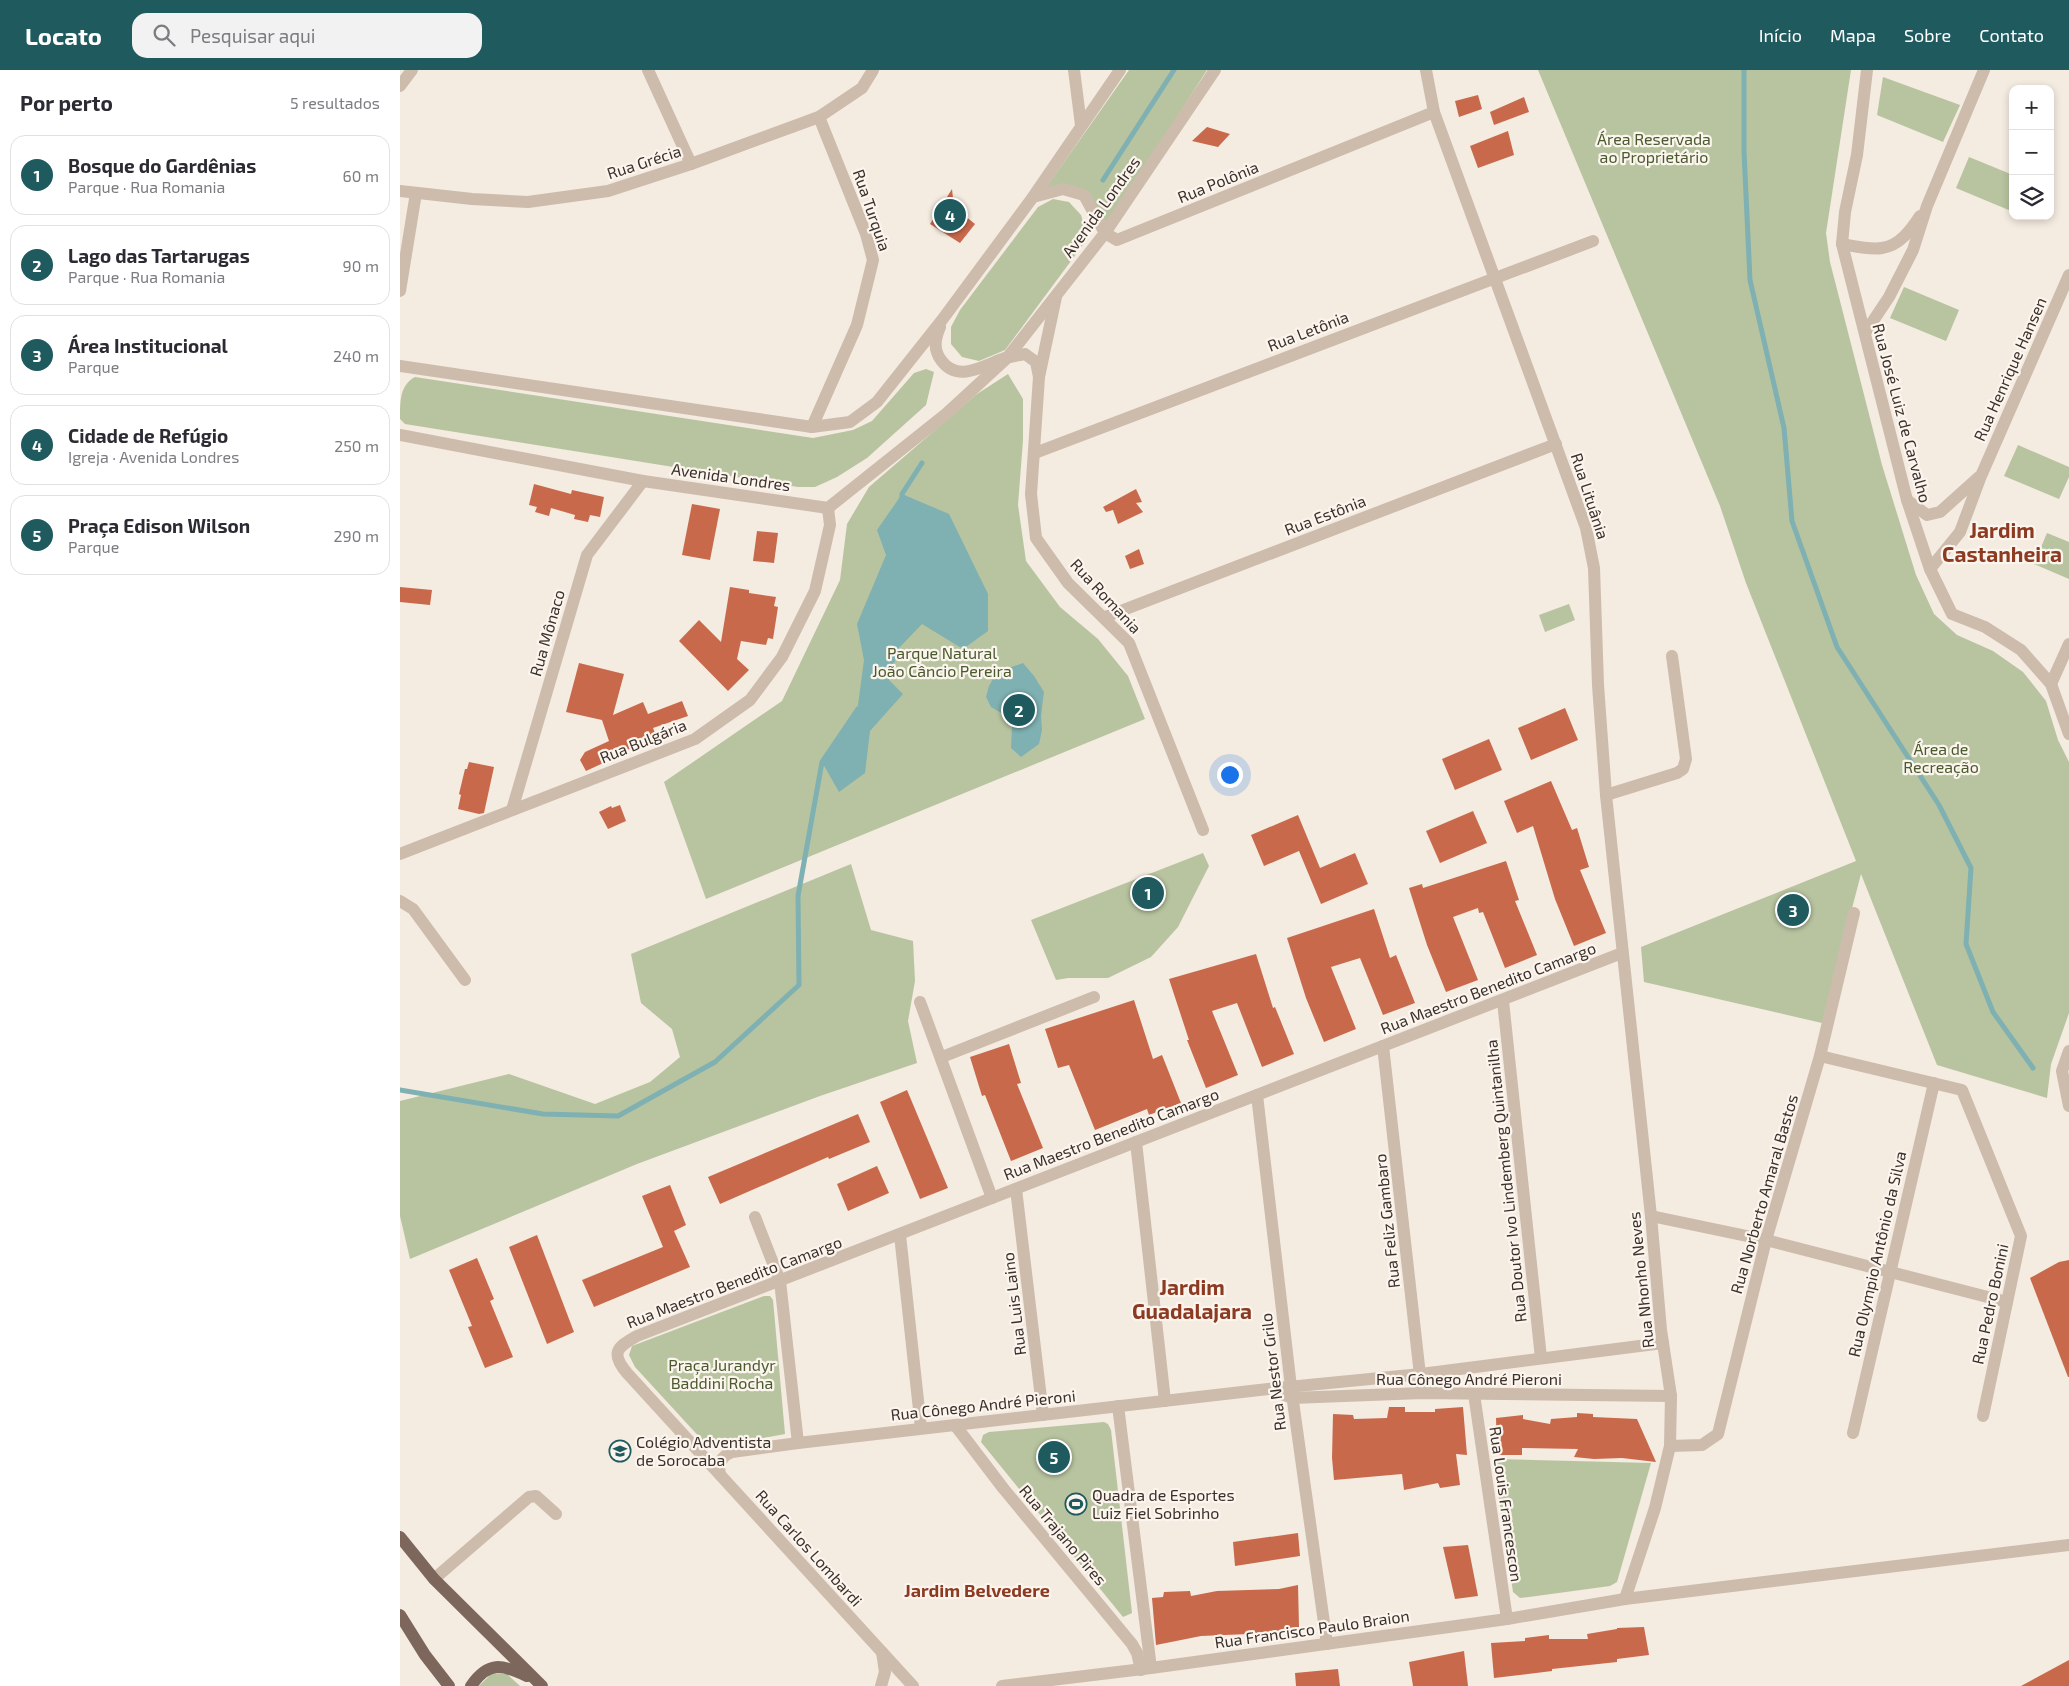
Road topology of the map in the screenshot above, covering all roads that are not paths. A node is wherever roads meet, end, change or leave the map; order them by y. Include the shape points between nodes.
1 (412, 70) edge
2 (648, 70) edge
3 (873, 70) edge
4 (1074, 70) edge
5 (1120, 70) edge
6 (1215, 70) edge
7 (1426, 70) edge
8 (1867, 70) edge
9 (1984, 70) edge
10 (400, 86) edge
11 (1434, 112) junction
12 (820, 117) junction
13 (1081, 125) junction
14 (691, 164) junction
15 (400, 191) edge
16 (416, 193) junction
17 (1033, 198) junction
18 (1927, 206) junction
19 (1105, 233) junction
20 (1593, 241) dead end
21 (1842, 244) junction
22 (2069, 275) edge
23 (1496, 277) junction
24 (400, 291) edge
25 (1057, 294) junction
26 (942, 320) junction
27 (1865, 333) junction
28 (1007, 358) junction
29 (400, 366) edge
30 (1040, 377) junction
31 (812, 427) junction
32 (400, 435) edge
33 (1556, 444) junction
34 (1035, 453) junction
35 (1981, 476) junction
36 (643, 481) junction
37 (1907, 500) junction
38 (828, 508) junction
39 (1930, 568) junction
40 (1105, 617) junction
41 (2069, 644) edge
42 (1672, 656) dead end
43 (2051, 684) junction
44 (2069, 734) edge
45 (1606, 795) junction
46 (512, 810) junction
47 (1203, 830) dead end
48 (400, 854) edge
49 (400, 901) edge
50 (1854, 913) dead end
51 (1622, 953) junction
52 (465, 980) dead end
53 (1094, 997) dead end
54 (1503, 1001) junction
55 (920, 1002) dead end
56 (1383, 1046) junction
57 (2069, 1051) edge
58 (1820, 1056) junction
59 (942, 1057) junction
60 (1934, 1083) junction
61 (1257, 1095) junction
62 (2069, 1106) edge
63 (1136, 1142) junction
64 (1016, 1189) junction
65 (992, 1198) junction
66 (755, 1216) dead end
67 (1651, 1216) junction
68 (900, 1235) junction
69 (1766, 1240) junction
70 (1890, 1271) junction
71 (780, 1281) junction
72 (2007, 1302) junction
73 (1663, 1343) junction
74 (617, 1352) joint
75 (1542, 1358) junction
76 (1421, 1374) junction
77 (1292, 1392) junction
78 (1422, 1393) junction
79 (1474, 1394) junction
80 (1671, 1396) junction
81 (1165, 1401) junction
82 (1118, 1406) junction
83 (1044, 1415) junction
84 (1983, 1416) dead end
85 (954, 1425) junction
86 (921, 1428) junction
87 (1853, 1433) dead end
88 (798, 1442) junction
89 (1670, 1446) junction
90 (720, 1474) junction
91 (556, 1514) dead end
92 (400, 1537) edge
93 (2069, 1545) edge
94 (434, 1579) junction
95 (1625, 1599) junction
96 (400, 1615) edge
97 (1507, 1619) junction
98 (1327, 1644) junction
99 (882, 1652) junction
100 (1146, 1669) junction
101 (539, 1683) edge
102 (449, 1686) edge
103 (471, 1686) edge
104 (881, 1686) edge
105 (913, 1686) edge
106 (1002, 1686) edge

1 - 10 street
2 - 14 street
3 - 12 street, Rua Grécia via 862,88
4 - 13 street
5 - 13 street
6 - 19 street, Avenida Londres
7 - 11 street, Rua Lituânia
8 - 21 street, Rua José Luiz de Carvalho
9 - 18 street
11 - 19 street, Rua Polônia via 1130,236 1117,240
11 - 23 street, Rua Lituânia
12 - 14 street, Rua Grécia
12 - 31 street, Rua Turquia via 874,260 857,325
13 - 17 street
14 - 16 street, Rua Grécia via 608,191 528,202
15 - 16 street, Rua Grécia
16 - 24 street
17 - 19 street via 1063,189 1084,195
17 - 26 street
18 - 21 street via 1899,241 1882,248
18 - 27 street via 1914,250
19 - 25 street, Avenida Londres
20 - 23 street, Rua Letônia
21 - 27 street, Rua José Luiz de Carvalho
22 - 35 street, Rua Henrique Hansen
23 - 33 street, Rua Lituânia
23 - 34 street, Rua Letônia
25 - 28 street, Avenida Londres
25 - 30 street, Rua Romania
26 - 28 street via 935,342 936,351 946,367 967,373
26 - 31 street via 877,402 850,422
27 - 37 street, Rua José Luiz de Carvalho
28 - 30 street via 1024,354 1036,362
28 - 38 street, Avenida Londres via 946,414
29 - 31 street
30 - 34 street, Rua Romania
32 - 36 street, Avenida Londres
33 - 40 street, Rua Estônia
33 - 45 street, Rua Lituânia via 1586,528 1594,568
34 - 40 street, Rua Romania via 1031,494 1036,538 1068,582
35 - 37 street, Rua Henrique Hansen via 1940,512 1927,515
35 - 39 street, Rua Henrique Hansen via 1960,532
36 - 38 street, Avenida Londres
36 - 46 street, Rua Mônaco via 587,555
37 - 39 street, Rua José Luiz de Carvalho
38 - 46 street, Rua Bulgária via 830,525 815,591 782,657 750,700 695,739
39 - 43 street, Rua José Luiz de Carvalho via 1952,614 1985,626 2021,650
40 - 47 street, Rua Romania via 1129,643
41 - 43 street
42 - 45 street via 1685,764 1677,773
43 - 44 street, Rua José Luiz de Carvalho
45 - 51 street, Rua Lituânia
46 - 48 street, Rua Bulgária
49 - 52 street via 413,909
50 - 58 street, Rua Norberto Amaral Bastos
51 - 54 street, Rua Maestro Benedito Camargo
51 - 67 street, Rua Nhonho Neves
53 - 59 street
54 - 56 street, Rua Maestro Benedito Camargo
54 - 75 street, Rua Doutor Ivo Lindemberg Quintanilha
55 - 59 street
56 - 61 street, Rua Maestro Benedito Camargo
56 - 76 street, Rua Feliz Gambaro
57 - 62 street via 2062,1071
58 - 60 street
58 - 69 street, Rua Norberto Amaral Bastos
59 - 65 street
60 - 70 street, Rua Olympio Antônio da Silva
60 - 72 street, Rua Pedro Bonini via 1962,1090 2021,1236
61 - 63 street, Rua Maestro Benedito Camargo
61 - 77 street, Rua Nestor Grilo
63 - 64 street, Rua Maestro Benedito Camargo
63 - 81 street
64 - 65 street, Rua Maestro Benedito Camargo
64 - 83 street, Rua Luis Laino
65 - 68 street, Rua Maestro Benedito Camargo
66 - 71 street
67 - 69 street
67 - 73 street, Rua Nhonho Neves
68 - 71 street, Rua Maestro Benedito Camargo
68 - 86 street
69 - 70 street
69 - 89 street, Rua Norberto Amaral Bastos via 1718,1434 1702,1445
70 - 72 street
70 - 87 street, Rua Olympio Antônio da Silva
71 - 74 street, Rua Maestro Benedito Camargo via 637,1336 621,1345
71 - 88 street
72 - 84 street, Rua Pedro Bonini
73 - 75 street, Rua Cônego André Pieroni
73 - 80 street, Rua Nhonho Neves
74 - 90 street, Rua Carlos Lombardi via 618,1363 627,1374
75 - 76 street, Rua Cônego André Pieroni
76 - 77 street, Rua Cônego André Pieroni
76 - 78 street, Rua Feliz Gambaro
77 - 78 street, Rua Cônego André Pieroni
77 - 81 street, Rua Cônego André Pieroni via 1268,1389
77 - 98 street, Rua Nestor Grilo
78 - 79 street, Rua Cônego André Pieroni
79 - 80 street, Rua Cônego André Pieroni
79 - 97 street, Rua Louis Francescon
80 - 89 street, Rua Nhonho Neves
81 - 82 street, Rua Cônego André Pieroni
82 - 83 street, Rua Cônego André Pieroni
82 - 100 street
83 - 85 street, Rua Cônego André Pieroni
85 - 86 street, Rua Cônego André Pieroni
85 - 100 street, Rua Trajano Pires via 1132,1644
86 - 88 street, Rua Cônego André Pieroni
88 - 90 street, Rua Cônego André Pieroni via 732,1452 720,1460
89 - 95 street, Rua Nhonho Neves via 1655,1508
90 - 99 street, Rua Carlos Lombardi
91 - 94 street via 536,1496 529,1497
92 - 94 main road
93 - 95 street, Rua Francisco Paulo Braion
94 - 101 main road
95 - 97 street, Rua Francisco Paulo Braion
96 - 102 main road
97 - 98 street, Rua Francisco Paulo Braion
98 - 100 street, Rua Francisco Paulo Braion
99 - 104 street via 884,1672
99 - 105 street, Rua Carlos Lombardi
100 - 106 street, Rua Francisco Paulo Braion
101 - 103 main road via 510,1668 492,1667 479,1674

